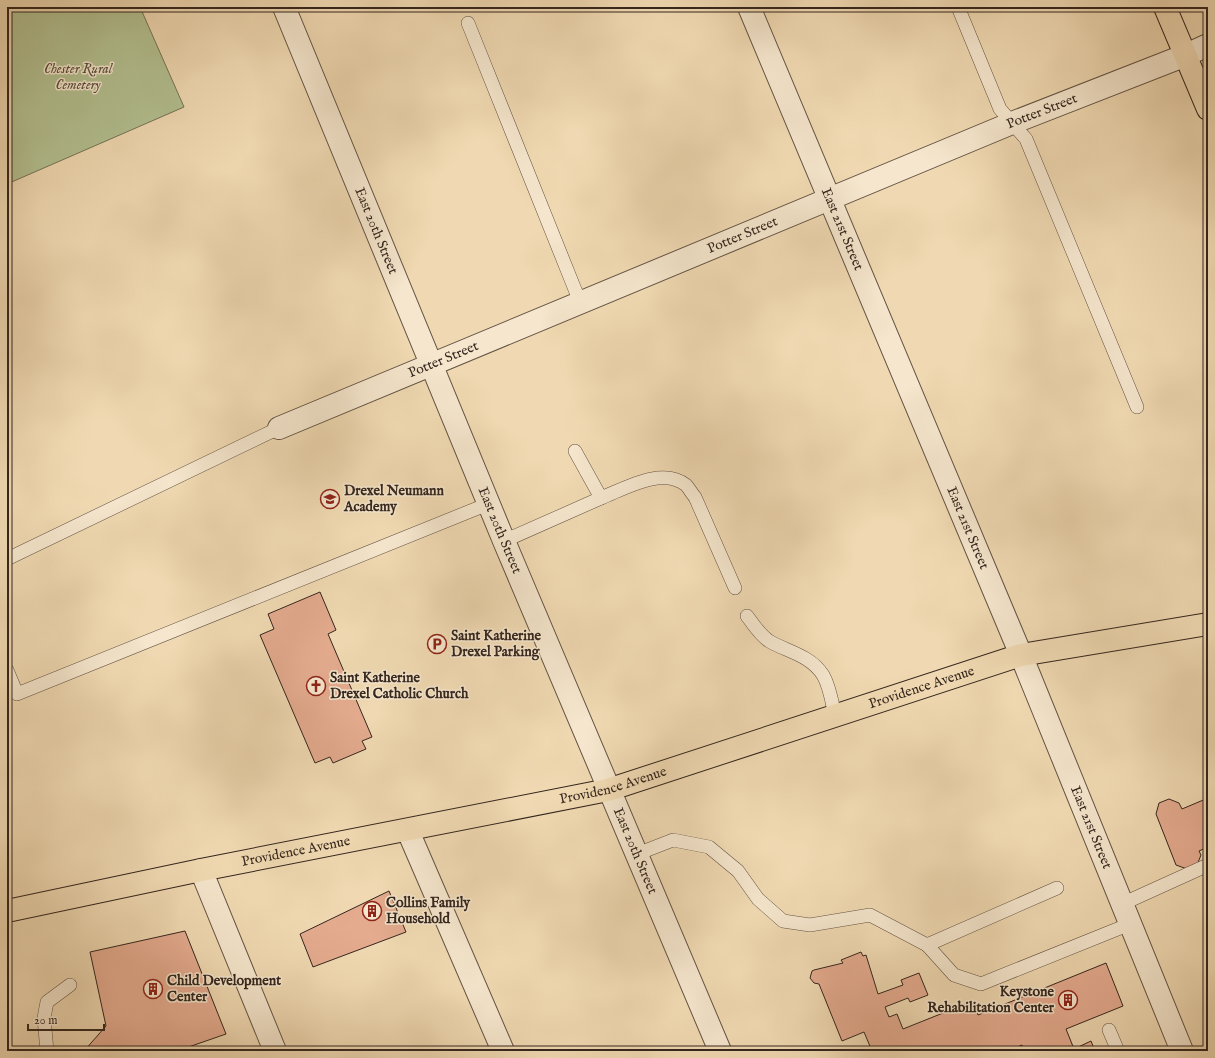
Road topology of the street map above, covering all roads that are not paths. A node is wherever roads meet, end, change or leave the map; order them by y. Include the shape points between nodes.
1 (284, 7) edge
2 (749, 7) edge
3 (958, 7) edge
4 (1165, 7) edge
5 (468, 23) dead end
6 (1208, 45) edge
7 (1186, 55) junction
8 (1208, 109) edge
9 (1012, 123) junction
10 (829, 199) junction
11 (580, 302) junction
12 (432, 364) junction
13 (1137, 407) dead end
14 (279, 428) joint
15 (575, 451) dead end
16 (601, 498) junction
17 (488, 504) junction
18 (504, 541) junction
19 (7, 559) edge
20 (734, 588) dead end
21 (747, 616) dead end
22 (1208, 624) edge
23 (1021, 655) junction
24 (7, 670) edge
25 (835, 716) junction
26 (608, 790) junction
27 (408, 830) junction
28 (637, 854) junction
29 (1208, 865) edge
30 (201, 870) junction
31 (1058, 888) dead end
32 (1122, 904) junction
33 (7, 911) edge
34 (1130, 924) junction
35 (927, 945) junction
36 (70, 985) dead end
37 (1109, 1030) dead end
38 (47, 1051) edge
39 (275, 1051) edge
40 (503, 1051) edge
41 (720, 1051) edge
42 (1118, 1051) edge
43 (1182, 1051) edge

1 - 12 street, East 20th Street
2 - 10 street, East 21st Street
3 - 9 lane via 1000,109
4 - 7 main road
5 - 11 lane
6 - 7 street, Potter Street
7 - 8 main road
7 - 9 street, Potter Street
9 - 10 street, Potter Street
9 - 13 lane via 1026,139
10 - 11 street, Potter Street
10 - 23 street, East 21st Street
11 - 12 street, Potter Street
12 - 14 street, Potter Street
12 - 17 street, East 20th Street
14 - 19 lane
15 - 16 lane
16 - 18 lane
16 - 20 lane via 645,481 663,478 674,479 686,485 695,497
17 - 18 street, East 20th Street
17 - 24 lane via 17,694
18 - 26 street, East 20th Street
21 - 25 lane via 760,634 804,657 823,675 829,687
22 - 23 main road, Providence Avenue
23 - 25 main road, Providence Avenue
23 - 32 street, East 21st Street
25 - 26 main road, Providence Avenue
26 - 27 main road, Providence Avenue
26 - 28 street, East 20th Street
27 - 30 main road, Providence Avenue
27 - 40 street
28 - 35 lane via 673,840 709,847 738,871 758,899 783,921 810,925 870,915
28 - 41 street, East 20th Street
29 - 32 lane
30 - 33 main road, Providence Avenue
30 - 39 street
31 - 35 lane
32 - 34 street, East 21st Street
34 - 35 lane via 981,984 954,975
34 - 43 street, East 21st Street
36 - 38 lane via 47,1002 44,1018
37 - 42 lane

